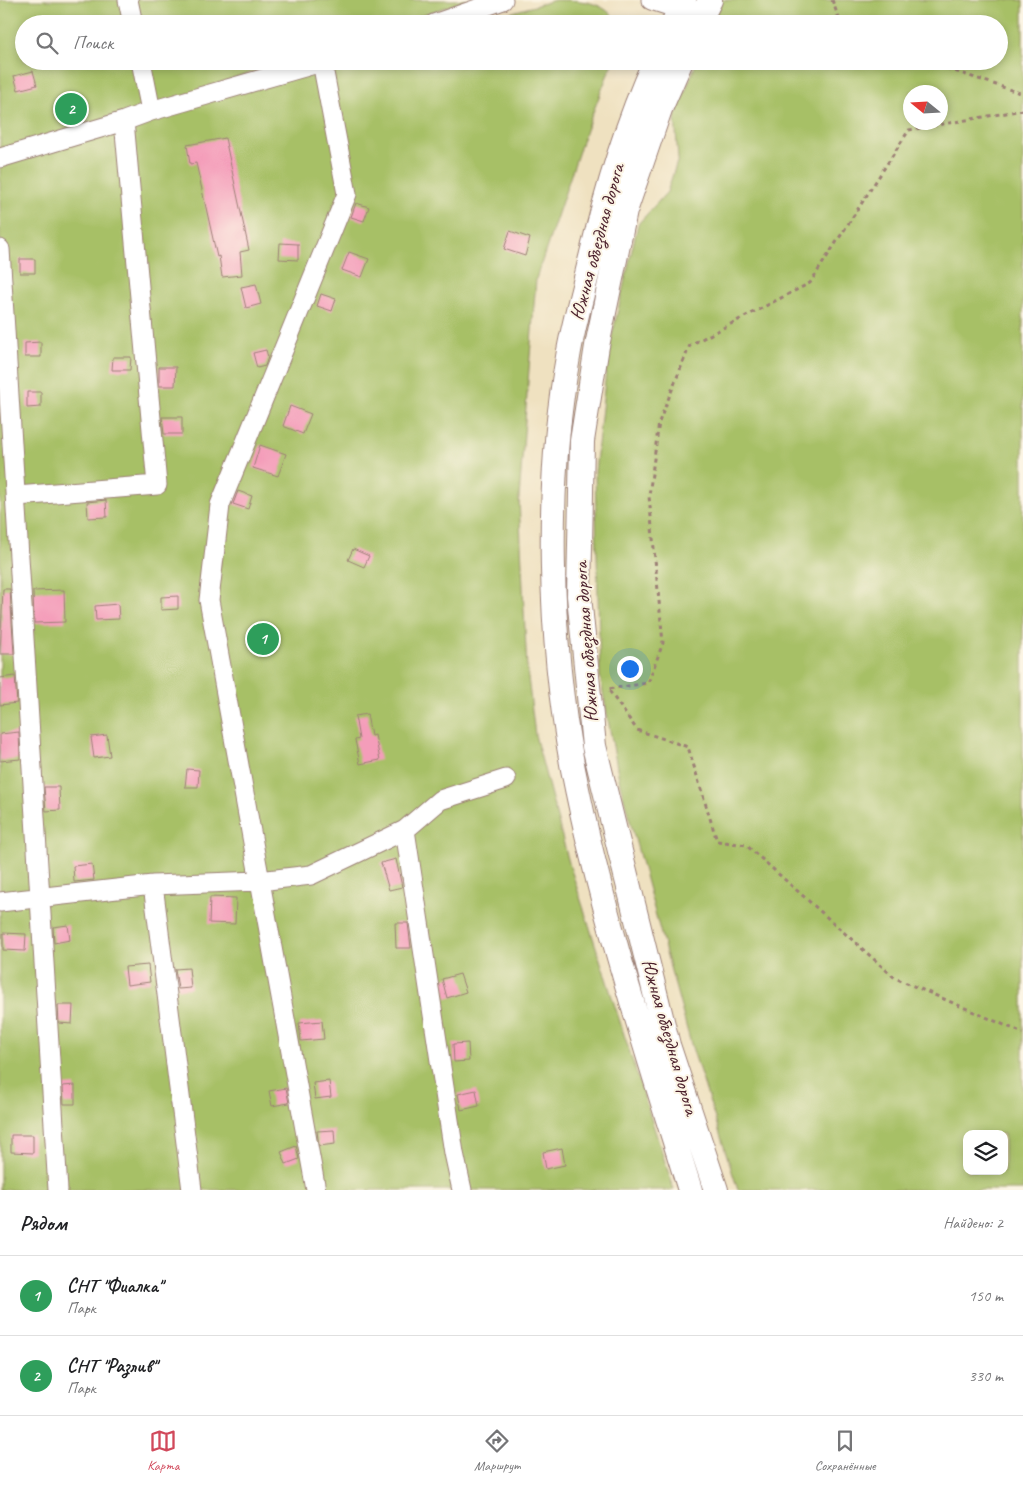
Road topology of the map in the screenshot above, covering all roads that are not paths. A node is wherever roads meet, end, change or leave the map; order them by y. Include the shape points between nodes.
1 (128, 0) edge
2 (503, 0) edge
3 (651, 0) edge
4 (690, 13) edge
5 (131, 15) edge
6 (460, 15) edge
7 (143, 70) edge
8 (295, 70) edge
9 (324, 70) edge
10 (651, 70) edge
11 (677, 70) edge
12 (152, 111) junction
13 (124, 121) junction
14 (0, 158) edge
15 (0, 248) edge
16 (17, 496) junction
17 (506, 779) dead end
18 (405, 830) junction
19 (259, 880) junction
20 (153, 884) junction
21 (39, 897) junction
22 (0, 902) edge
23 (58, 1190) edge
24 (192, 1190) edge
25 (316, 1190) edge
26 (462, 1190) edge
27 (690, 1190) edge
28 (716, 1190) edge

1 - 5 street
2 - 6 street
3 - 4 street
7 - 12 street
8 - 12 street
9 - 19 street via 347,194 220,505 209,600
10 - 27 main road, Южная объездная дорога via 636,102 604,202 568,357 554,471 556,623 573,767 598,878 645,1047
11 - 28 main road, Южная объездная дорога via 660,109 626,211 597,346 582,441 579,596 594,746 668,1045
12 - 13 street
13 - 14 street
13 - 16 street via 157,484
15 - 16 street
16 - 21 street
17 - 18 street via 440,800
18 - 19 street via 311,875
18 - 26 street
19 - 20 street
19 - 25 street
20 - 21 street
20 - 24 street
21 - 22 street
21 - 23 street

